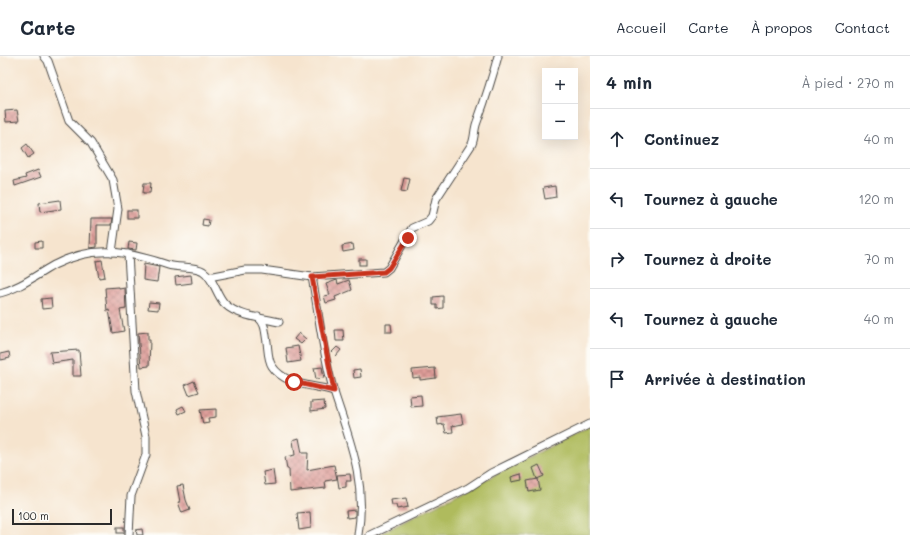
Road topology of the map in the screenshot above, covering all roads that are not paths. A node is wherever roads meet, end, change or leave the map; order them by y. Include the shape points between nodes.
1 (44, 56) edge
2 (498, 56) edge
3 (112, 252) junction
4 (128, 254) junction
5 (209, 277) junction
6 (312, 277) junction
7 (0, 293) edge
8 (256, 316) junction
9 (279, 322) dead end
10 (334, 391) junction
11 (590, 424) edge
12 (129, 535) edge
13 (358, 535) edge
14 (370, 535) edge

1 - 3 street via 70,120 92,143 113,180 118,209
2 - 6 street via 472,144 436,199 432,216 412,228 389,268 384,272
3 - 4 street
3 - 7 street via 82,253 11,290
4 - 5 street via 201,270
4 - 12 street via 136,391 146,436 146,455 131,496
5 - 6 street via 245,270
5 - 8 street via 224,303 235,311
6 - 10 street
8 - 9 street
8 - 10 street via 265,327 269,359 273,367 294,382
10 - 13 street via 357,462 360,508
11 - 14 street via 491,473 468,488

